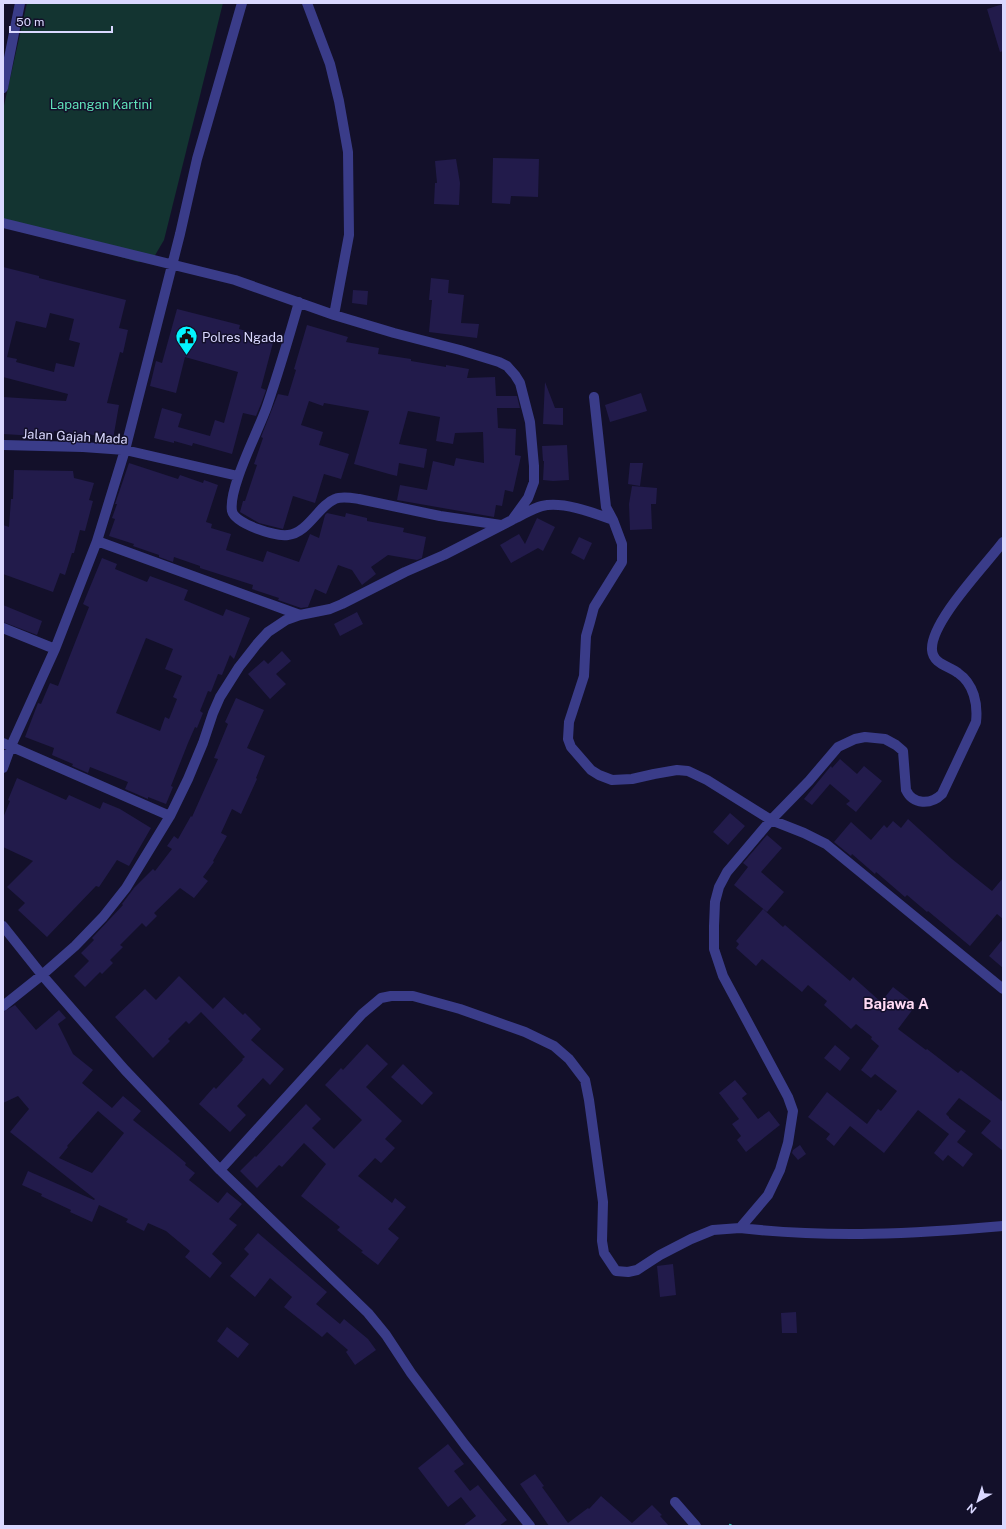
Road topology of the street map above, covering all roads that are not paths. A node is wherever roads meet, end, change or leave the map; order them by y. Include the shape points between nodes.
1 (20, 3) edge
2 (242, 3) edge
3 (307, 3) edge
4 (3, 88) edge
5 (3, 223) edge
6 (172, 265) junction
7 (299, 302) junction
8 (334, 315) junction
9 (594, 396) dead end
10 (3, 445) edge
11 (125, 450) junction
12 (238, 476) junction
13 (512, 520) junction
14 (613, 520) junction
15 (501, 525) junction
16 (97, 541) junction
17 (1003, 542) edge
18 (300, 615) junction
19 (3, 628) edge
20 (55, 649) junction
21 (7, 745) edge
22 (3, 768) edge
23 (170, 816) junction
24 (771, 820) junction
25 (3, 926) edge
26 (42, 975) junction
27 (1003, 990) edge
28 (3, 1006) edge
29 (220, 1170) junction
30 (1003, 1226) edge
31 (740, 1228) junction
32 (675, 1502) dead end
33 (530, 1526) edge
34 (696, 1526) edge

1 - 4 street
2 - 6 street via 198,159
3 - 8 street via 330,64 348,152 349,235
5 - 6 street
6 - 7 street via 235,280
6 - 11 street
7 - 8 street
7 - 12 street via 267,406
8 - 13 street via 477,354 508,366 520,383 530,422 534,466 534,482 528,498
9 - 14 street via 606,507
10 - 11 street, Jalan Gajah Mada
11 - 12 street, Jalan Gajah Mada
11 - 16 street
12 - 15 street via 232,506 236,518 245,524 281,535 302,530 330,502 336,498 346,497
13 - 14 street via 543,506 587,511
13 - 15 street
14 - 24 street via 622,544 622,562 594,607 586,636 584,676 569,722 568,739 571,747 591,770 612,780 632,779 677,770 688,772 707,780
15 - 18 street via 342,604 320,612
16 - 18 street
16 - 20 street
17 - 24 street via 960,594 933,640 934,656 967,681 973,691 977,711 976,722 942,794 928,802 915,800 908,795 903,751 885,739 865,737 850,740 838,747
18 - 23 street via 286,620 268,632 230,680 220,697 188,780
19 - 20 street
20 - 21 street
21 - 22 street
21 - 23 street
23 - 26 street via 126,888 104,917
24 - 27 street via 826,844
24 - 31 street via 727,872 715,902 714,949 723,976 788,1097 793,1112 780,1170 768,1195
25 - 26 street
26 - 28 street
26 - 29 street via 125,1070
29 - 31 street via 362,1014 381,998 413,996 525,1032 554,1046 569,1059 585,1080 603,1202 602,1241 604,1253 616,1271 637,1270 660,1255 713,1230
29 - 33 street via 368,1313 465,1445
30 - 31 street via 839,1235 782,1233
32 - 34 street

